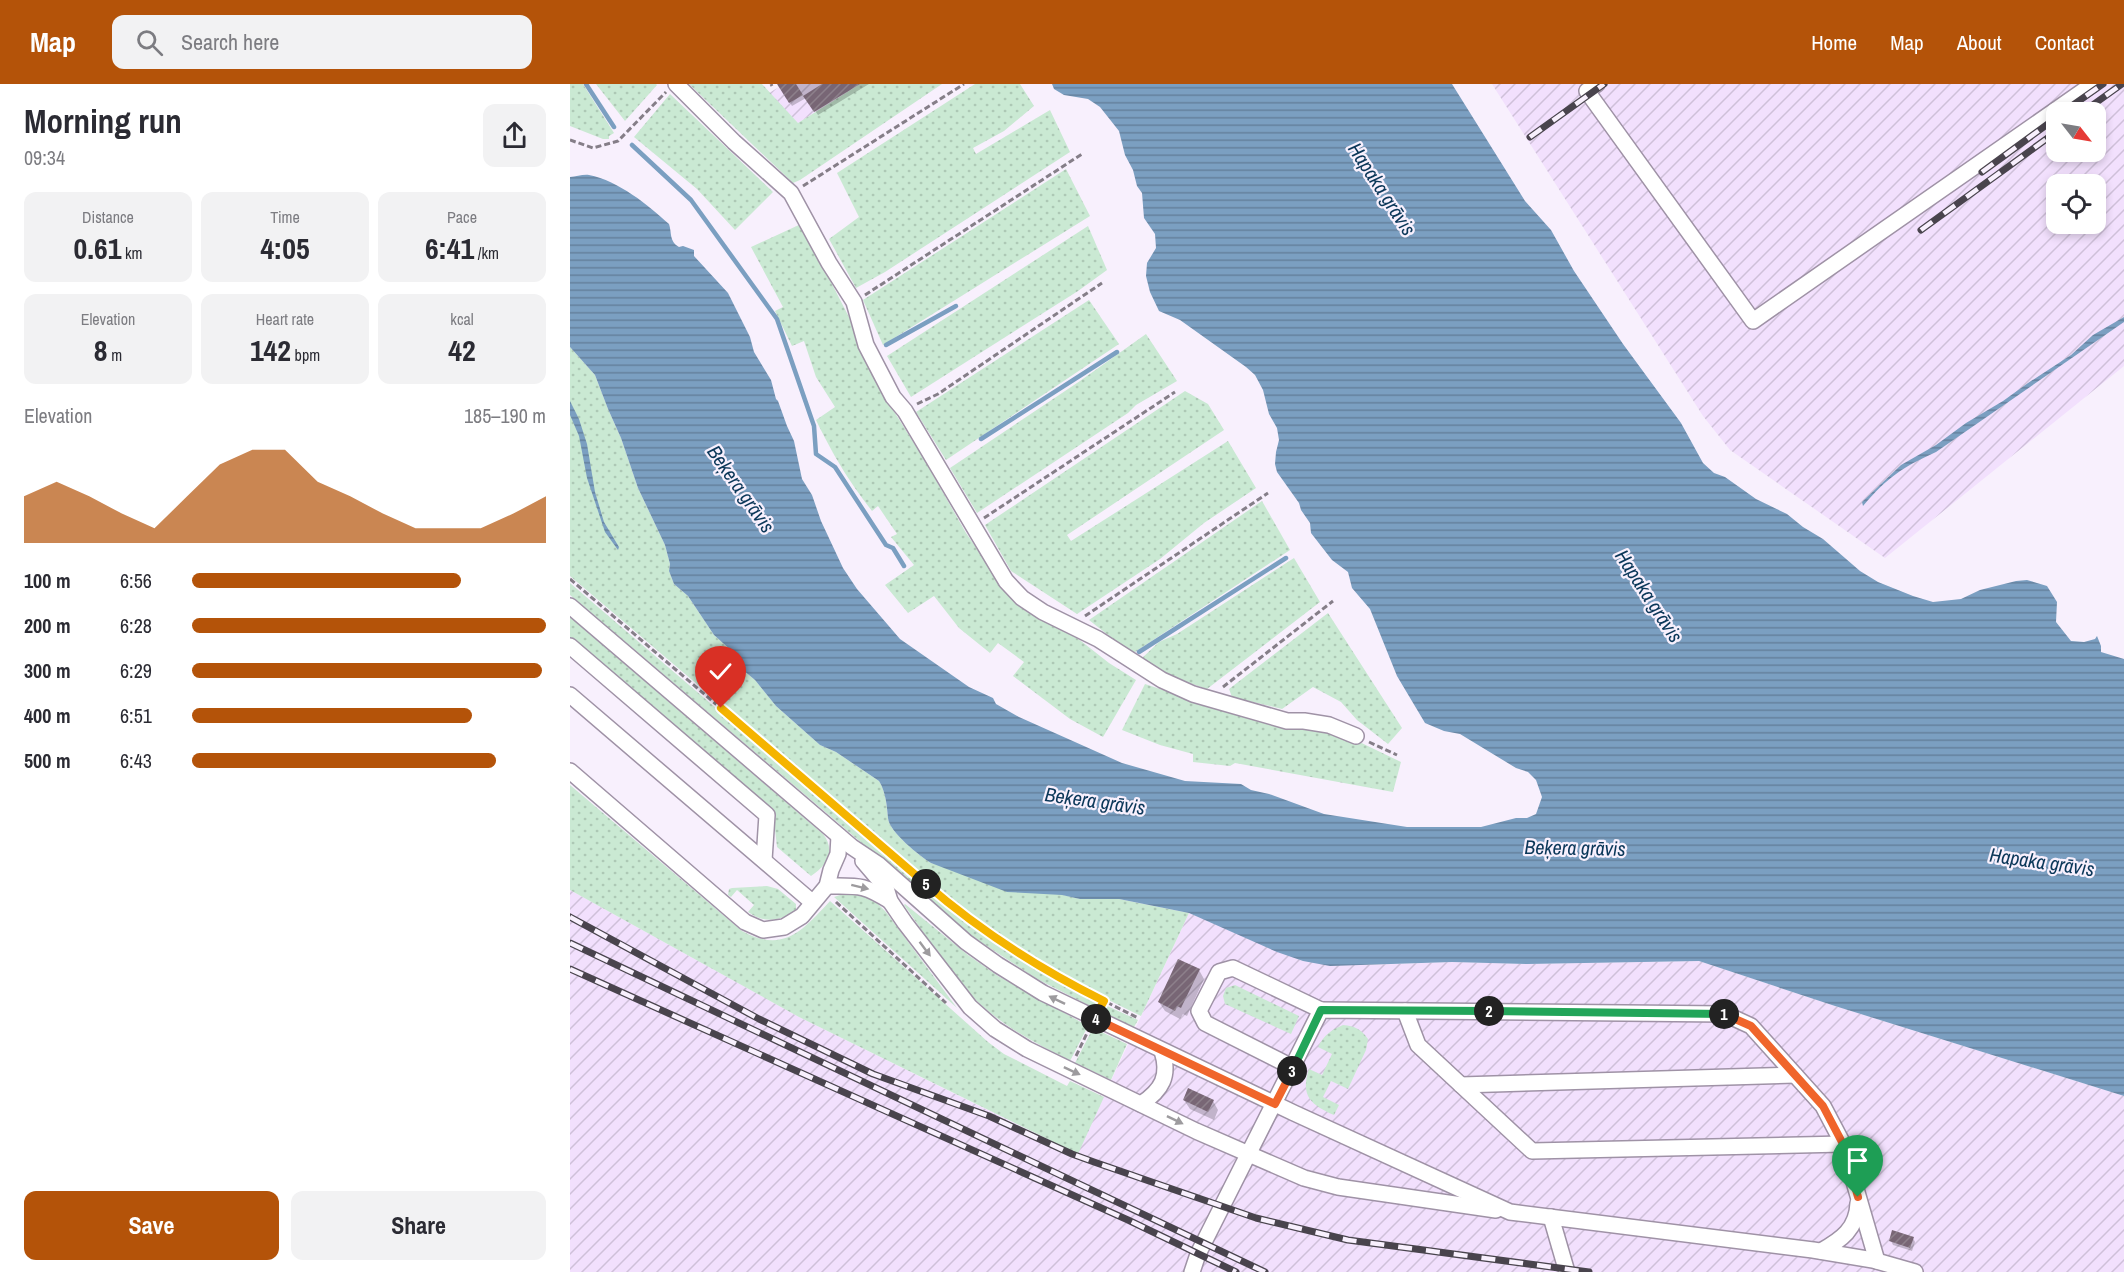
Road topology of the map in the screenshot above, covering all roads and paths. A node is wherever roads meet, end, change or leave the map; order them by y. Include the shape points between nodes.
1 (677, 84) edge
2 (964, 84) edge
3 (1597, 84) edge
4 (2093, 84) edge
5 (570, 140) edge
6 (1082, 154) dead end
7 (791, 193) junction
8 (1102, 283) dead end
9 (854, 302) junction
10 (1175, 392) dead end
11 (905, 411) junction
12 (1268, 493) dead end
13 (974, 525) junction
14 (570, 579) edge
15 (1333, 601) dead end
16 (570, 606) edge
17 (1074, 627) junction
18 (570, 646) edge
19 (570, 695) edge
20 (1208, 699) junction
21 (1356, 736) joint
22 (1397, 755) dead end
23 (570, 771) edge
24 (838, 836) junction
25 (852, 847) junction
26 (892, 855) dead end
27 (764, 860) junction
28 (827, 886) junction
29 (932, 890) dead end
30 (890, 901) junction
31 (812, 902) junction
32 (1321, 1010) junction
33 (1405, 1011) junction
34 (1094, 1018) junction
35 (1138, 1018) dead end
36 (1162, 1051) junction
37 (1294, 1068) junction
38 (1069, 1069) junction
39 (1795, 1075) junction
40 (1461, 1085) junction
41 (1141, 1104) junction
42 (1275, 1104) junction
43 (1843, 1144) junction
44 (1249, 1154) junction
45 (1858, 1197) junction
46 (1510, 1212) junction
47 (1551, 1217) junction
48 (1821, 1251) junction
49 (1877, 1261) junction
50 (1192, 1272) edge
51 (1567, 1272) edge
52 (1915, 1272) edge

1 - 5 path via 618,141 593,148
1 - 7 street
2 - 7 path
3 - 4 street via 1587,91 1753,321
6 - 9 path
7 - 9 street
8 - 11 path via 938,394
9 - 11 street via 866,345 892,397
10 - 13 path
11 - 13 street
12 - 17 path
13 - 17 street via 1006,581 1022,598
14 - 26 path
15 - 20 path
16 - 24 street
17 - 20 street via 1162,680
18 - 27 street via 767,815
19 - 27 street
20 - 21 street via 1287,722 1329,725
21 - 22 path
23 - 31 street via 745,922 763,930 784,927 802,916
24 - 25 street
24 - 28 street via 838,854
25 - 30 street via 886,888
34 -> 25 street via 998,965
27 - 31 street
28 -> 30 street via 854,884
28 - 31 street
29 - 35 path via 1049,974
30 -> 38 street via 970,1006 995,1029
32 - 33 street
32 - 37 street
32 - 37 street via 1233,968 1219,972 1199,1011 1205,1023
33 - 39 street via 1725,1014 1751,1026
33 - 40 street via 1418,1045
34 - 36 street
34 - 38 path
36 - 41 street via 1164,1077 1153,1096
36 - 42 street
37 - 42 street
38 -> 41 street
39 - 40 street
39 - 43 street via 1823,1106
40 - 43 street via 1532,1151
41 -> 44 street
42 - 44 street
42 - 46 street
43 - 45 street
44 - 46 street via 1304,1178 1338,1187
44 - 50 street
45 - 48 street via 1852,1226 1843,1238
45 - 49 street
46 - 47 street
47 - 48 street
47 - 51 street
48 - 49 street
49 - 52 street

